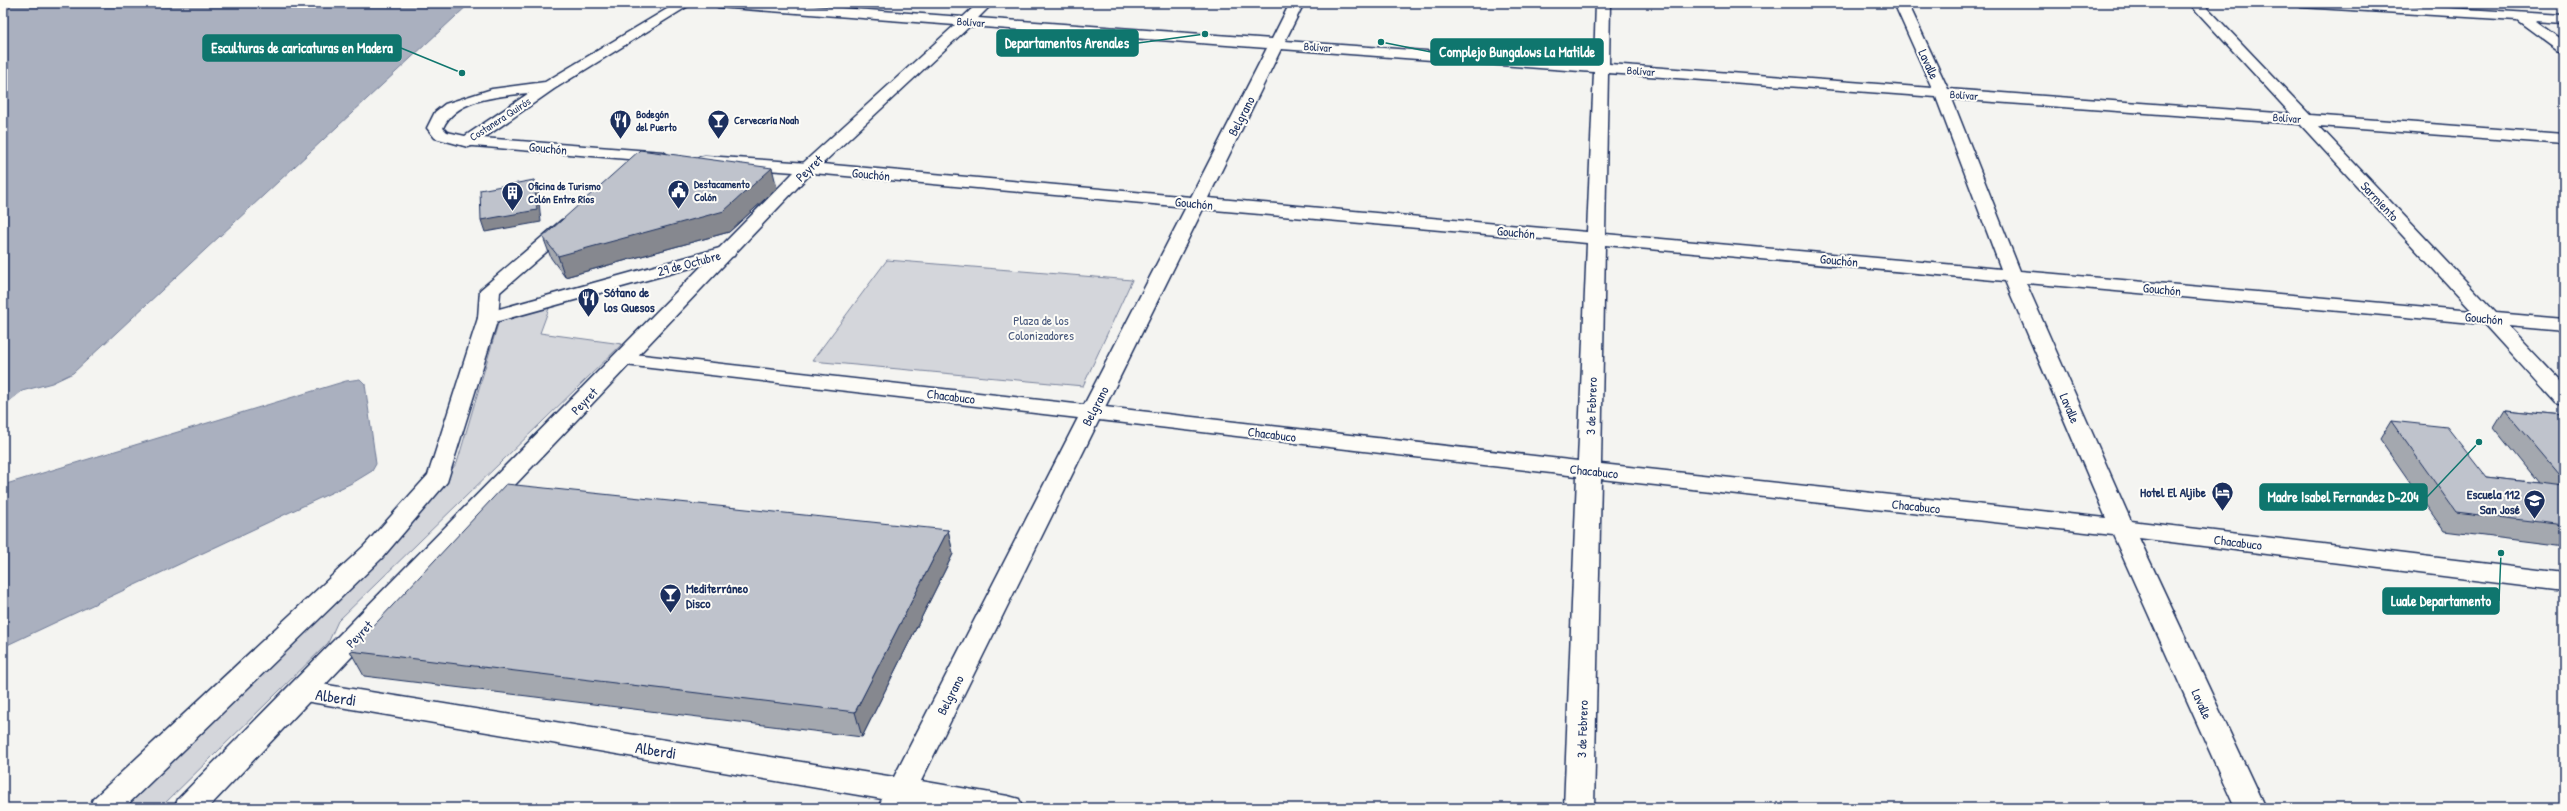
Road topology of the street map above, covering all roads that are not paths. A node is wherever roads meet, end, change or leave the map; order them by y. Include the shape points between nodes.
1 (686, 3) edge
2 (718, 3) edge
3 (986, 3) edge
4 (1297, 3) edge
5 (1603, 3) edge
6 (1901, 3) edge
7 (2196, 3) edge
8 (2300, 3) edge
9 (2501, 3) edge
10 (2520, 17) junction
11 (2564, 19) edge
12 (967, 21) junction
13 (1277, 44) junction
14 (2564, 48) edge
15 (1601, 68) junction
16 (549, 86) junction
17 (1942, 93) junction
18 (2305, 120) junction
19 (2564, 139) edge
20 (468, 142) junction
21 (648, 156) junction
22 (808, 168) junction
23 (622, 178) edge
24 (1197, 203) junction
25 (586, 209) edge
26 (1596, 239) junction
27 (727, 252) junction
28 (2013, 276) junction
29 (488, 318) junction
30 (2490, 319) junction
31 (2564, 325) edge
32 (625, 359) junction
33 (2564, 398) edge
34 (1092, 413) junction
35 (1589, 470) junction
36 (2122, 528) junction
37 (2564, 582) edge
38 (303, 692) junction
39 (898, 799) edge
40 (104, 808) edge
41 (189, 808) edge
42 (1008, 808) edge
43 (1579, 808) edge
44 (2250, 808) edge

1 - 16 street, Costanera Quirós
2 - 12 street, Bolívar
3 - 12 street, Peyret
4 - 13 street, Belgrano
5 - 15 street, 3 de Febrero
6 - 17 street, Lavalle
7 - 18 street, Sarmiento
8 - 10 street
9 - 10 street
10 - 11 street
10 - 14 street
12 - 13 street, Bolívar
12 - 22 street, Peyret
13 - 15 street, Bolívar
13 - 24 street, Belgrano
15 - 17 street, Bolívar
15 - 26 street, 3 de Febrero
16 - 20 street, Costanera Quirós
16 - 20 street, Costanera Quirós via 505,91 464,101 442,114 435,128 441,135
17 - 18 street, Bolívar
17 - 28 street, Lavalle
18 - 19 street, Bolívar
18 - 30 street, Sarmiento
20 - 21 street, Gouchón
21 - 22 street, Gouchón
21 - 23 street
22 - 24 street, Gouchón
22 - 27 street, Peyret
24 - 26 street, Gouchón
24 - 34 street, Belgrano
25 - 29 street via 490,290
26 - 28 street, Gouchón
26 - 35 street, 3 de Febrero
27 - 29 street, 29 de Octubre
27 - 32 street, Peyret
28 - 30 street, Gouchón
28 - 36 street, Lavalle
29 - 40 street via 439,477 373,552
30 - 31 street, Gouchón
30 - 33 street, Sarmiento
32 - 34 street, Chacabuco
32 - 38 street, Peyret
34 - 35 street, Chacabuco
34 - 39 street, Belgrano
35 - 36 street, Chacabuco
35 - 43 street, 3 de Febrero
36 - 37 street, Chacabuco
36 - 44 street, Lavalle
38 - 39 street, Alberdi
38 - 41 street, Peyret
39 - 42 street, Alberdi

